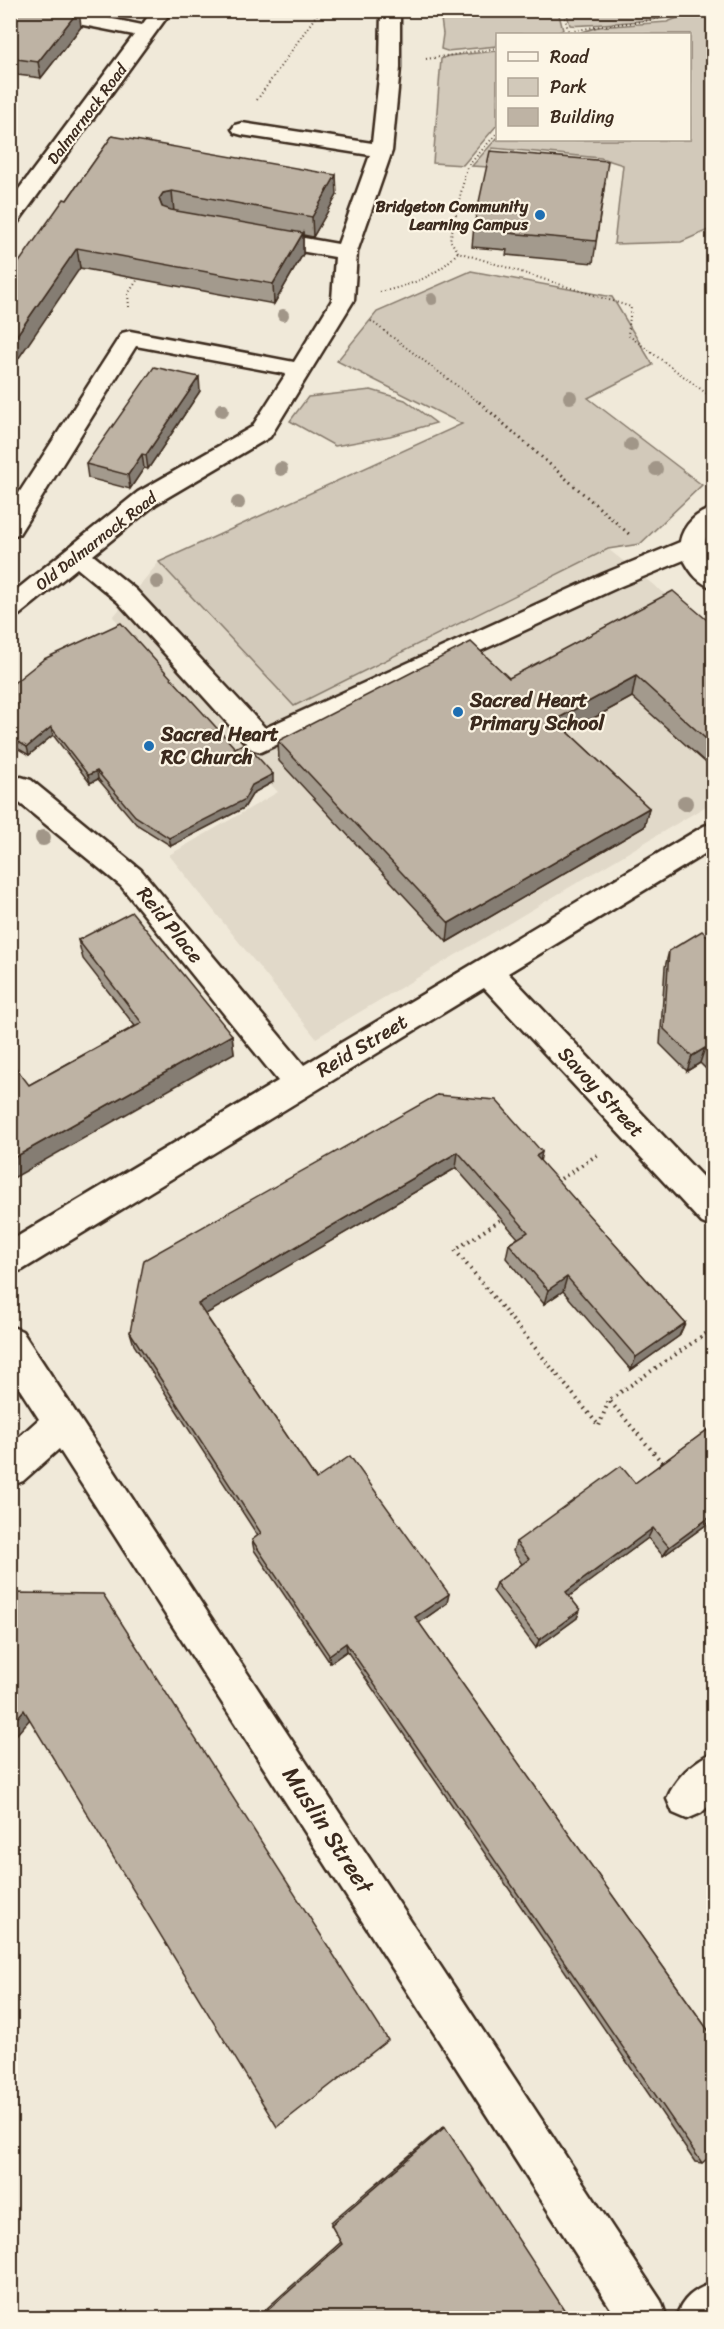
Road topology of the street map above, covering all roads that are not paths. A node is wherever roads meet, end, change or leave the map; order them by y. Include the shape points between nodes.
1 (37, 10) edge
2 (163, 10) edge
3 (390, 12) edge
4 (148, 32) junction
5 (242, 129) dead end
6 (382, 151) junction
7 (10, 217) edge
8 (240, 233) edge
9 (346, 252) junction
10 (300, 370) junction
11 (10, 528) edge
12 (702, 528) edge
13 (76, 555) junction
14 (714, 579) edge
15 (10, 609) edge
16 (21, 788) dead end
17 (714, 834) edge
18 (488, 972) junction
19 (299, 1083) junction
20 (714, 1213) edge
21 (10, 1259) edge
22 (10, 1342) edge
23 (62, 1422) junction
24 (10, 1469) edge
25 (714, 2305) edge
26 (644, 2319) edge
27 (699, 2319) edge

1 - 4 street
2 - 4 street, Dalmarnock Road
3 - 6 street, Old Dalmarnock Road via 390,68
4 - 7 street, Dalmarnock Road
5 - 6 street
6 - 9 street, Old Dalmarnock Road
8 - 9 street
9 - 10 street, Old Dalmarnock Road via 343,300
10 - 11 street via 130,338
10 - 13 street, Old Dalmarnock Road via 261,432 147,498
12 - 13 street via 602,585 261,742 127,596
12 - 14 street via 703,571
13 - 15 street, Old Dalmarnock Road
16 - 19 street, Reid Place via 131,878
17 - 18 street, Reid Street
18 - 19 street, Reid Street
18 - 20 street, Savoy Street
19 - 21 street, Reid Street
22 - 23 street, Muslin Street
23 - 24 street
23 - 26 street, Muslin Street
25 - 27 street

